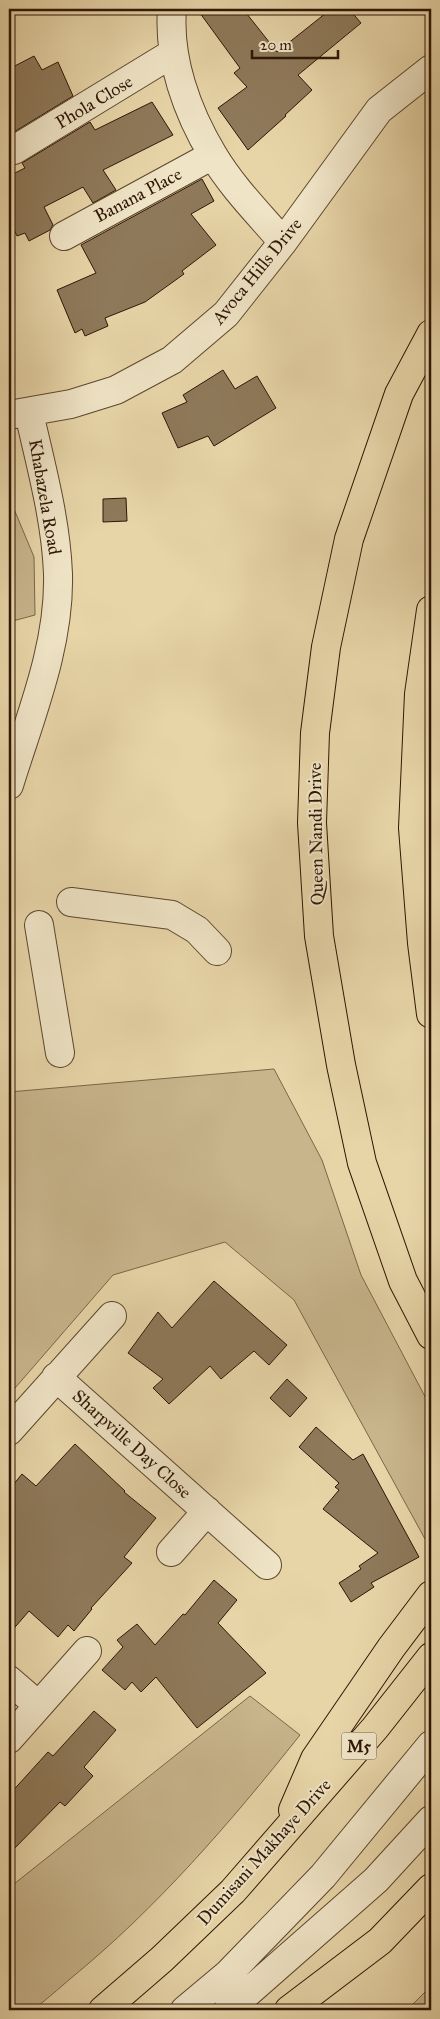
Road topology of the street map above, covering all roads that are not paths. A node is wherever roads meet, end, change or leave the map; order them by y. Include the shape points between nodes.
1 (172, 9) edge
2 (173, 53) junction
3 (431, 69) edge
4 (14, 150) dead end
5 (213, 155) junction
6 (64, 236) dead end
7 (283, 242) junction
8 (431, 334) edge
9 (19, 414) edge
10 (431, 610) edge
11 (9, 785) edge
12 (71, 902) dead end
13 (39, 925) dead end
14 (218, 951) dead end
15 (431, 1014) edge
16 (60, 1053) dead end
17 (112, 1316) dead end
18 (431, 1335) edge
19 (56, 1377) junction
20 (9, 1431) edge
21 (207, 1511) junction
22 (171, 1552) dead end
23 (267, 1565) dead end
24 (431, 1595) edge
25 (87, 1651) dead end
26 (431, 1657) edge
27 (9, 1680) edge
28 (38, 1705) junction
29 (9, 1739) edge
30 (431, 1745) edge
31 (431, 1820) edge
32 (283, 1832) junction
33 (431, 1888) edge
34 (103, 2010) edge
35 (185, 2010) edge
36 (228, 2010) edge
37 (289, 2010) edge

1 - 2 street
2 - 4 street, Phola Close
2 - 5 street via 184,93
3 - 7 street, Avoca Hills Drive via 379,110
5 - 6 street, Banana Place
5 - 7 street via 244,198
7 - 9 street, Avoca Hills Drive via 226,314 172,360 116,390 70,404
8 - 18 main road, Queen Nandi Drive via 399,394 349,539 326,647 317,714 312,823 319,936 340,1065 362,1163 403,1281
9 - 11 street, Khabazela Road via 54,525 58,575 55,623 43,675
10 - 15 main road via 419,694 414,828
12 - 14 street via 172,915 197,930
13 - 16 street
17 - 19 street
19 - 20 street
19 - 21 street, Sharpville Day Close
21 - 22 street, Sharpville Day Close
21 - 23 street, Sharpville Day Close
24 - 32 main road via 314,1759
25 - 28 street
26 - 32 main road, Dumisani Makhaye Drive / M5 via 375,1728
27 - 28 street
28 - 29 street
30 - 35 street via 323,1876 228,1974
31 - 36 street via 376,1880
32 - 34 main road, Dumisani Makhaye Drive / M5 via 233,1891
33 - 37 main road via 380,1941

